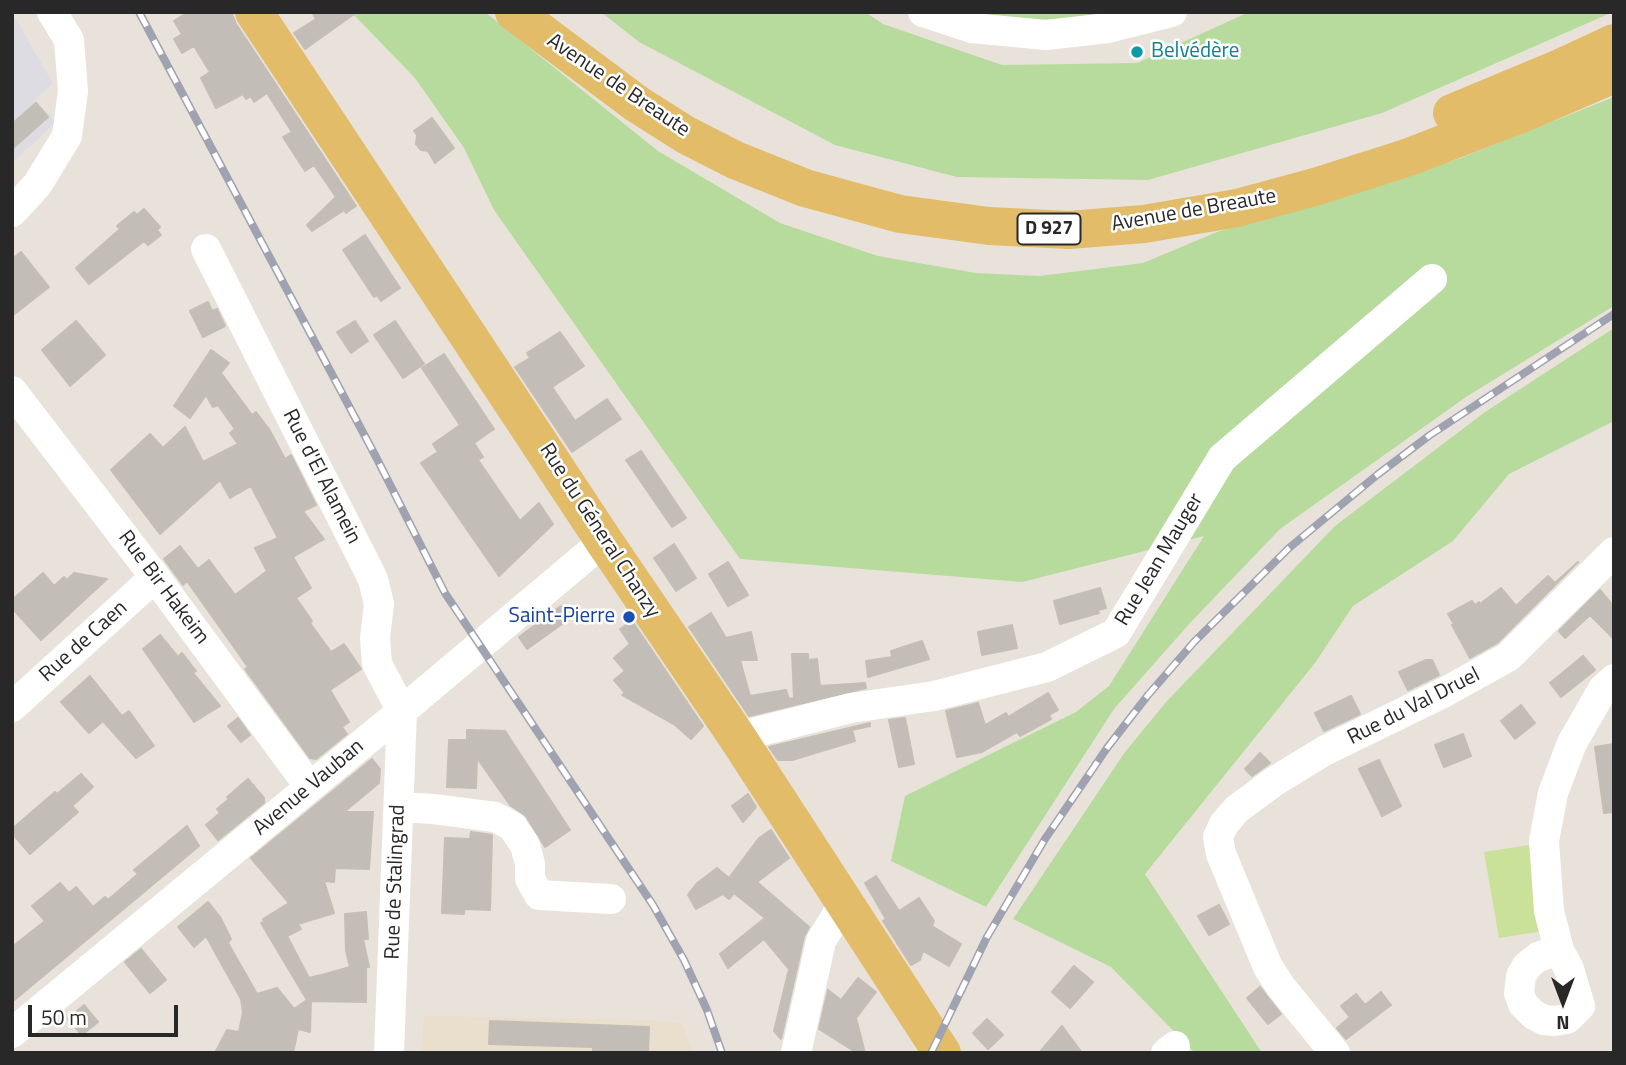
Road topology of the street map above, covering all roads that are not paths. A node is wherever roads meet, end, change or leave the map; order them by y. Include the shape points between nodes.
1 (52, 12) edge
2 (254, 12) edge
3 (513, 12) edge
4 (538, 12) edge
5 (923, 12) edge
6 (1172, 12) edge
7 (1614, 43) edge
8 (1614, 74) edge
9 (12, 212) edge
10 (206, 249) dead end
11 (1432, 279) dead end
12 (12, 391) edge
13 (604, 541) junction
14 (1614, 552) edge
15 (155, 577) junction
16 (1614, 679) edge
17 (12, 707) edge
18 (402, 711) junction
19 (737, 737) junction
20 (310, 787) junction
21 (398, 807) junction
22 (611, 899) dead end
23 (844, 903) junction
24 (1559, 950) dead end
25 (12, 1032) edge
26 (389, 1053) edge
27 (796, 1053) edge
28 (942, 1053) edge
29 (1335, 1053) edge

1 - 9 street via 69,40 73,91 67,136 37,185
2 - 13 main road, Rue du Géneral Chanzy
3 - 8 main road, Avenue de Breaute / D 927 via 637,104 735,160 805,188 900,214 989,226 1081,229 1237,208 1409,157
4 - 7 main road, Avenue de Breaute / D 927 via 614,71 754,153 818,178 904,199 994,212 1078,214 1174,204 1284,178 1462,109
5 - 6 street via 972,28 1046,35 1108,28
10 - 18 street, Rue d'El Alamein via 373,579 379,604 377,664
11 - 19 street, Rue Jean Mauger via 1222,458 1116,633 1046,667 934,696 851,708
12 - 15 street, Rue Bir Hakeim
13 - 18 street, Avenue Vauban
13 - 19 main road, Rue du Géneral Chanzy
14 - 29 street, Rue du Val Druel via 1508,657 1324,751 1275,781 1224,824 1219,837 1221,854 1268,967
15 - 17 street, Rue de Caen
15 - 20 street, Rue Bir Hakeim
16 - 24 street via 1572,743 1551,805 1544,841 1549,911
18 - 20 street, Avenue Vauban
18 - 21 street, Rue de Stalingrad
19 - 23 main road, Rue du Géneral Chanzy
20 - 25 street, Avenue Vauban
21 - 22 street via 495,817 512,826 524,845 530,878 539,895
21 - 26 street, Rue de Stalingrad
23 - 27 street via 821,941
23 - 28 main road, Rue du Géneral Chanzy

